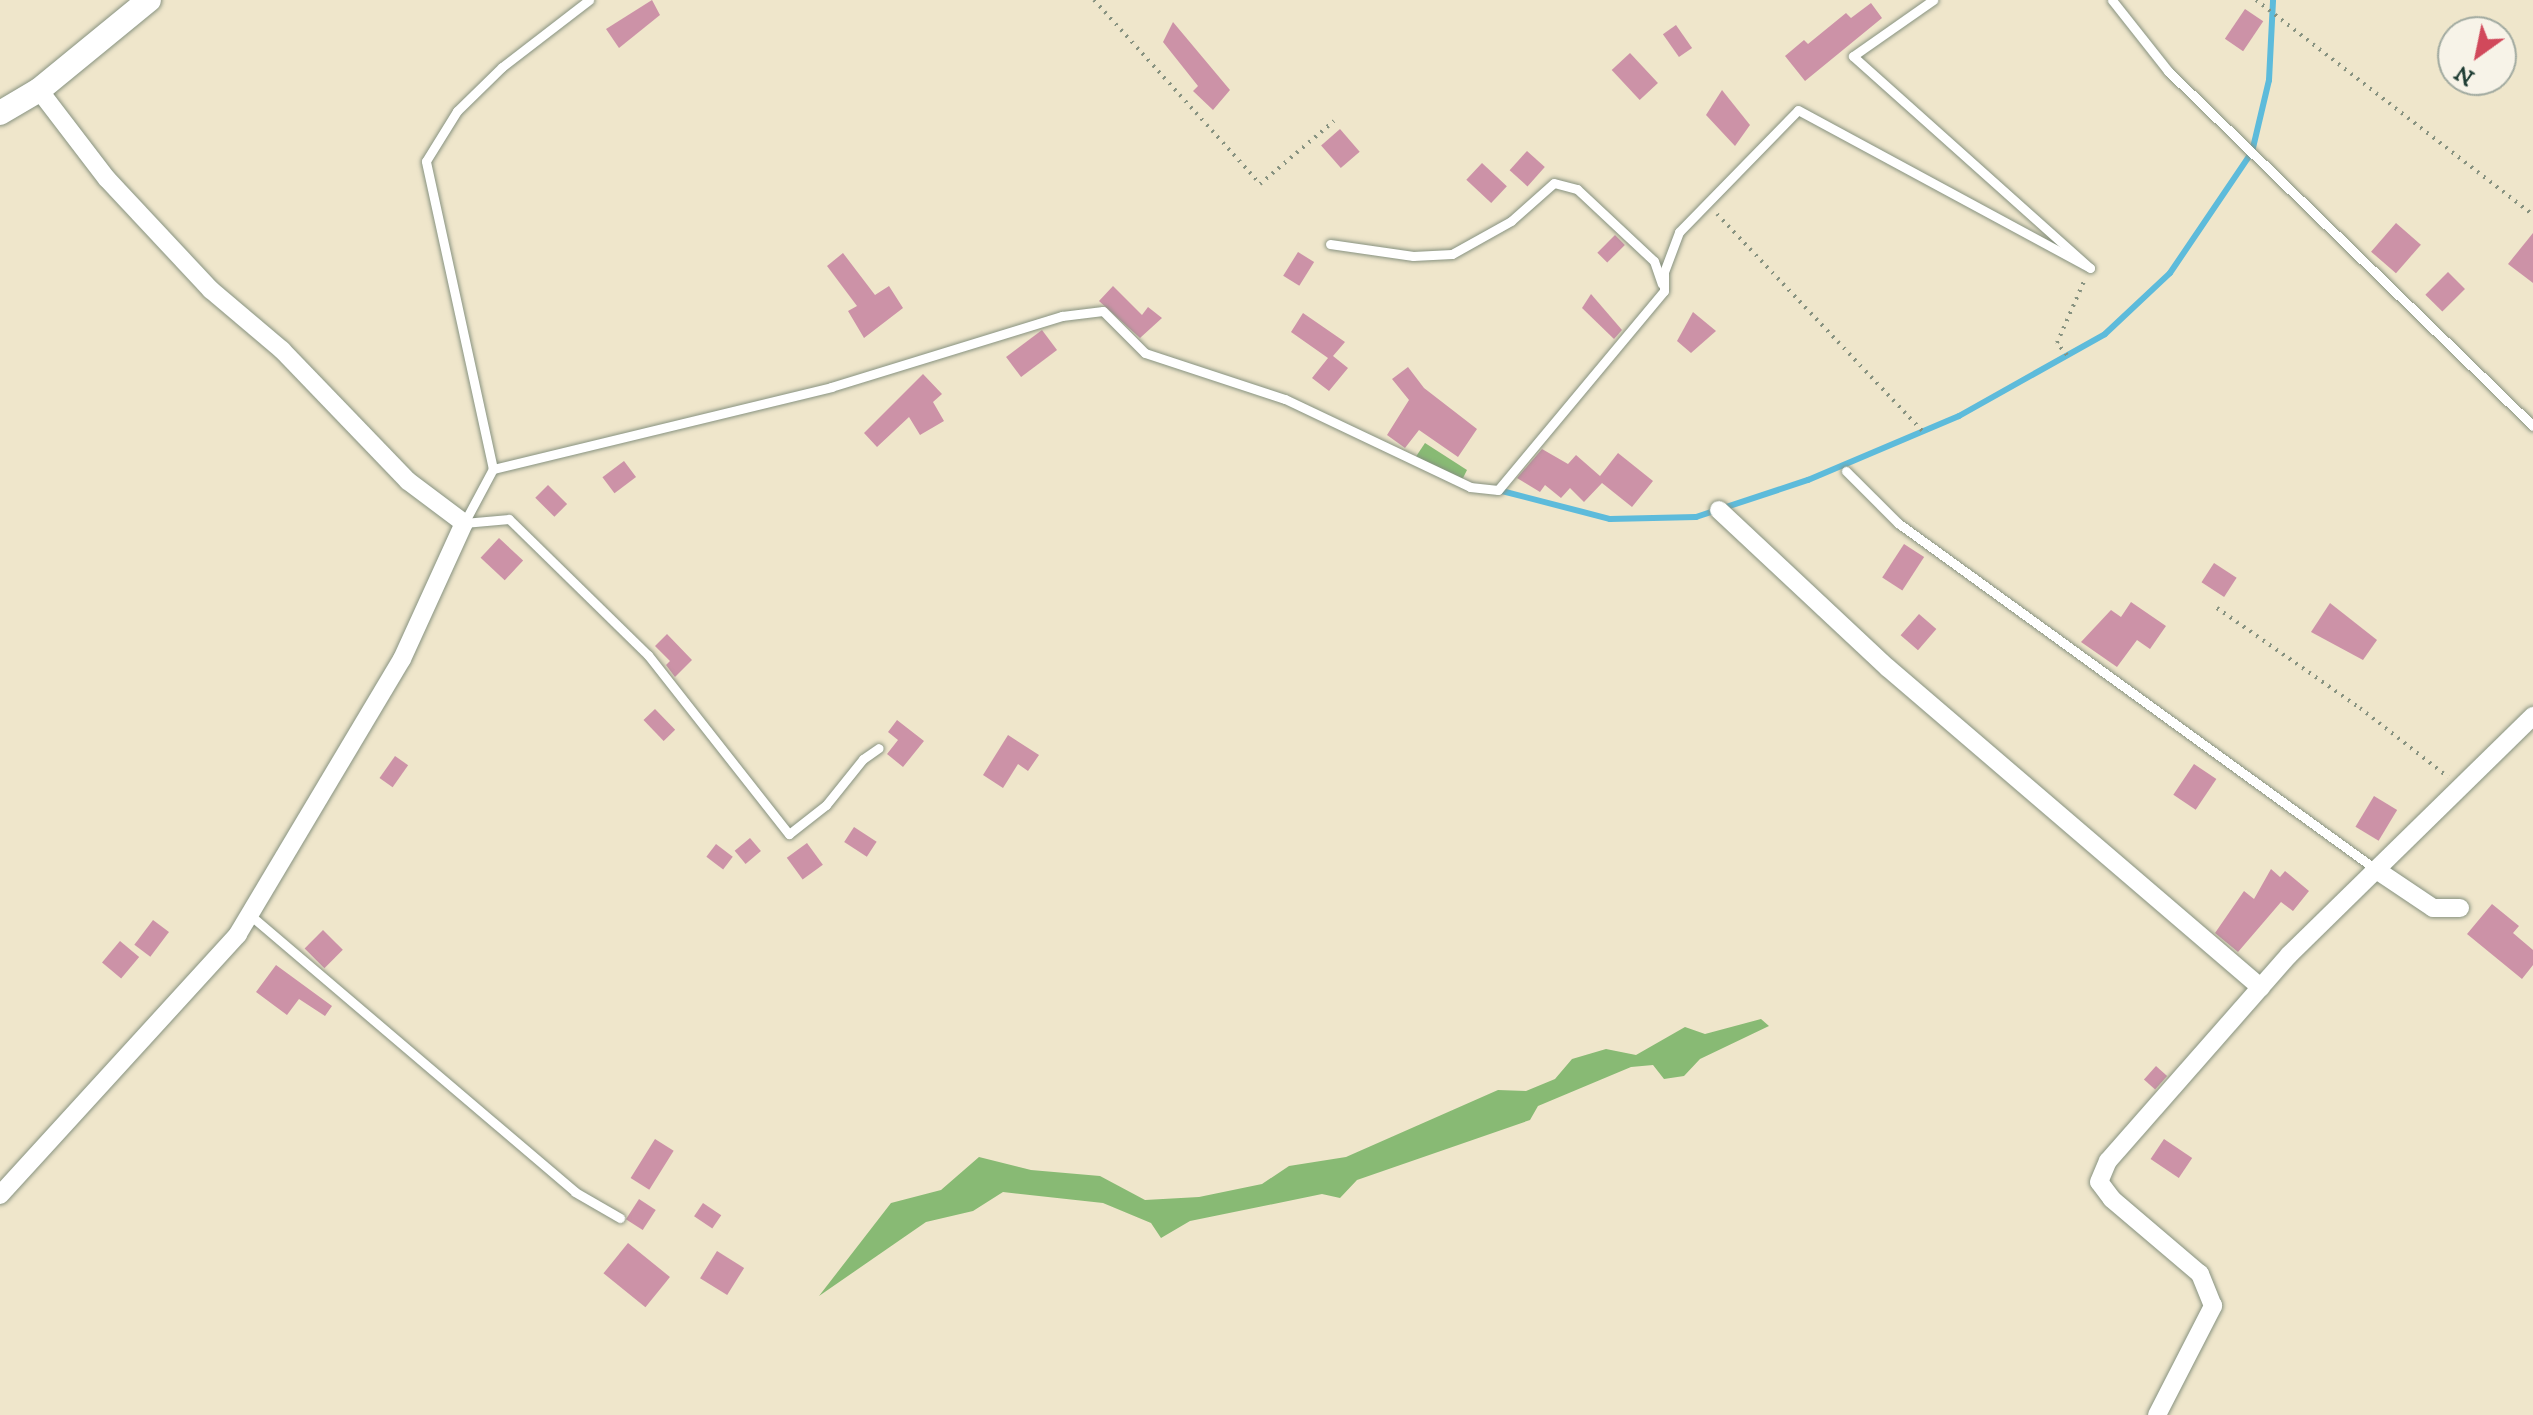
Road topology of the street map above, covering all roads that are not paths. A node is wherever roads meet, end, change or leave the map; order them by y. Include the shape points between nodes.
1 (149, 0) edge
2 (589, 0) edge
3 (1933, 0) edge
4 (2112, 0) edge
5 (39, 90) junction
6 (0, 113) edge
7 (1330, 244) dead end
8 (1664, 291) junction
9 (2533, 426) edge
10 (493, 469) junction
11 (1846, 471) dead end
12 (1719, 510) dead end
13 (464, 523) junction
14 (2533, 716) edge
15 (879, 748) dead end
16 (2378, 871) junction
17 (2460, 908) dead end
18 (250, 915) junction
19 (2261, 988) junction
20 (0, 1195) edge
21 (620, 1218) dead end
22 (2157, 1415) edge

1 - 5 street
2 - 10 lane via 502,67 457,111 426,161
3 - 8 lane via 1853,56 2090,268 1798,110 1679,232 1664,272
4 - 9 lane via 2168,71
5 - 6 street
5 - 13 street via 107,179 211,290 282,350 408,481
7 - 8 lane via 1413,256 1452,254 1511,221 1554,183 1577,189 1654,261
8 - 10 lane via 1498,490 1470,487 1285,399 1145,353 1103,311 1062,316 831,387
10 - 13 lane
11 - 16 lane via 1898,523
12 - 19 street via 1888,668
13 - 15 lane via 509,519 648,655 789,834 826,805 863,759
13 - 18 street via 402,659
14 - 16 street
16 - 17 street via 2433,908
16 - 19 street
18 - 20 street
18 - 21 lane via 575,1192
19 - 22 street via 2138,1124 2108,1161 2099,1182 2200,1274 2213,1306

